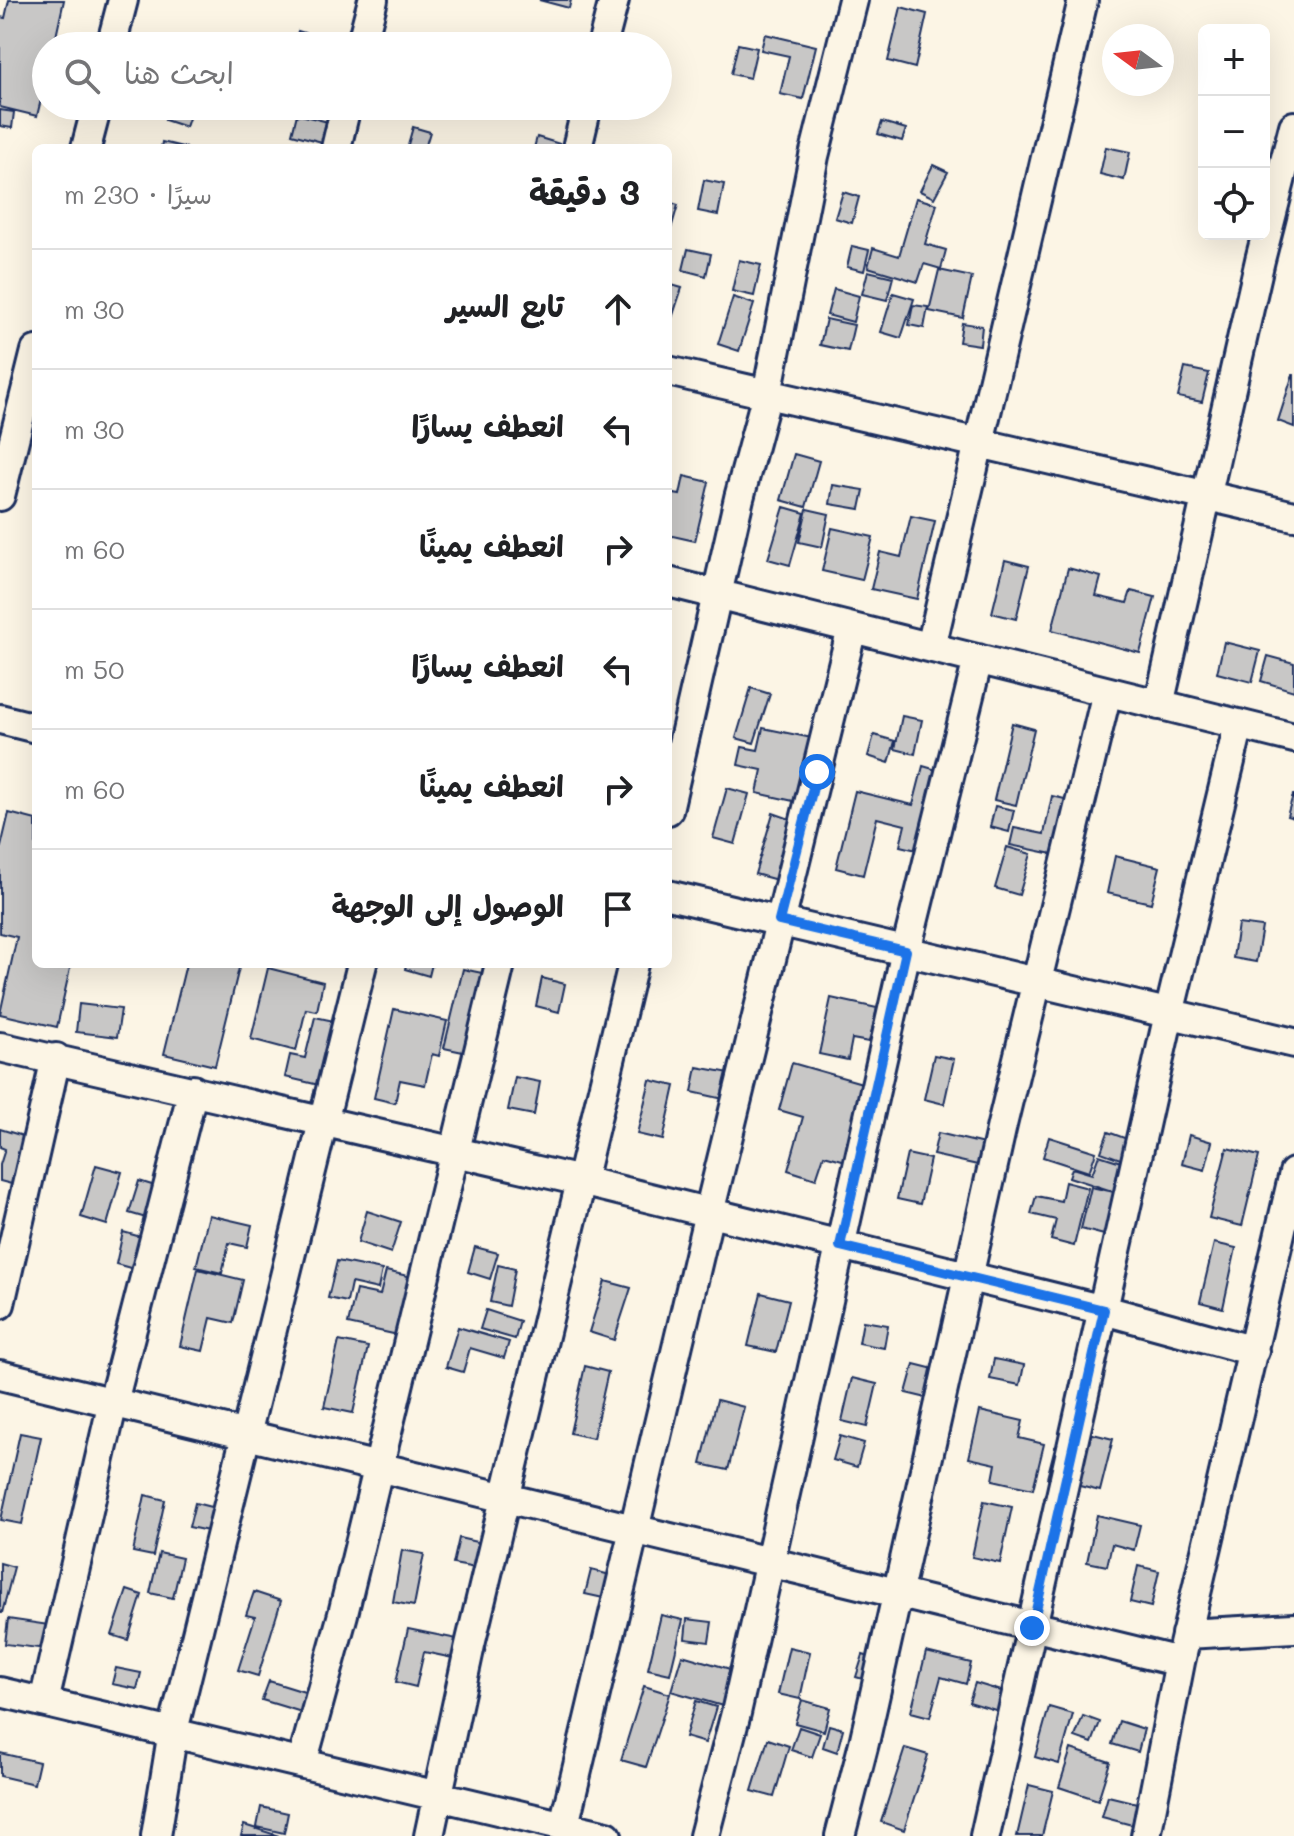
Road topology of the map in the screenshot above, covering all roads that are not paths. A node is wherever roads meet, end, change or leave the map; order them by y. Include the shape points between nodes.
1 (123, 0) edge
2 (373, 0) edge
3 (614, 0) edge
4 (853, 0) edge
5 (1083, 0) edge
6 (115, 32) edge
7 (365, 32) edge
8 (606, 32) edge
9 (93, 120) edge
10 (343, 120) edge
11 (584, 120) edge
12 (1294, 126) edge
13 (87, 144) edge
14 (337, 144) edge
15 (578, 144) edge
16 (672, 372) edge
17 (32, 383) edge
18 (767, 394) junction
19 (27, 424) edge
20 (977, 443) junction
21 (0, 496) edge
22 (1208, 497) junction
23 (1294, 516) edge
24 (672, 583) edge
25 (718, 594) junction
26 (852, 628) junction
27 (931, 647) junction
28 (978, 659) junction
29 (1107, 692) junction
30 (1159, 705) junction
31 (0, 719) edge
32 (1239, 724) junction
33 (32, 727) edge
34 (1294, 738) edge
35 (672, 793) edge
36 (672, 896) edge
37 (779, 921) junction
38 (906, 951) junction
39 (361, 968) edge
40 (499, 968) edge
41 (632, 968) edge
42 (1035, 980) junction
43 (1169, 1014) junction
44 (1294, 1043) edge
45 (0, 1047) edge
46 (56, 1058) junction
47 (193, 1090) junction
48 (324, 1121) junction
49 (454, 1152) junction
50 (1294, 1173) edge
51 (581, 1181) junction
52 (709, 1213) junction
53 (840, 1246) junction
54 (969, 1276) junction
55 (0, 1304) edge
56 (1104, 1310) junction
57 (1254, 1351) junction
58 (0, 1375) edge
59 (113, 1402) junction
60 (246, 1434) junction
61 (379, 1469) junction
62 (505, 1499) junction
63 (634, 1531) junction
64 (768, 1563) junction
65 (896, 1595) junction
66 (1032, 1628) junction
67 (1294, 1628) edge
68 (1186, 1634) junction
69 (1180, 1662) junction
70 (0, 1692) edge
71 (44, 1702) junction
72 (173, 1731) junction
73 (302, 1763) junction
74 (438, 1797) junction
75 (564, 1825) junction
76 (156, 1836) edge
77 (429, 1836) edge
78 (607, 1836) edge
79 (704, 1836) edge
80 (840, 1836) edge
81 (985, 1836) edge
82 (1146, 1836) edge

1 - 6 street
2 - 7 street
3 - 8 street
4 - 18 street via 814,156
5 - 20 street
9 - 13 street
10 - 14 street
11 - 15 street
12 - 22 street
16 - 18 street
17 - 19 street
18 - 20 street
18 - 25 street
19 - 21 street
20 - 22 street
20 - 27 street
22 - 23 street
22 - 30 street
24 - 25 street
25 - 26 street
25 - 35 street
26 - 27 street
26 - 37 street
27 - 28 street
28 - 29 street
28 - 38 street
29 - 30 street
29 - 42 street
30 - 32 street
31 - 33 street
32 - 34 street
32 - 43 street
36 - 37 street
37 - 38 street
37 - 52 street
38 - 42 street
38 - 53 street
39 - 48 street
40 - 49 street
41 - 51 street
42 - 43 street
42 - 54 street
43 - 44 street
43 - 56 street
45 - 46 street
46 - 47 street
46 - 55 street
47 - 48 street
47 - 59 street
48 - 49 street
48 - 60 street
49 - 51 street
49 - 61 street
50 - 57 street
51 - 52 street
51 - 62 street
52 - 53 street
52 - 63 street
53 - 54 street
53 - 64 street
54 - 56 street
54 - 65 street
56 - 57 street
56 - 66 street
57 - 68 street
58 - 59 street
59 - 60 street
59 - 71 street
60 - 61 street
60 - 72 street
61 - 62 street
61 - 73 street
62 - 63 street
62 - 74 street
63 - 64 street
63 - 75 street
64 - 65 street
64 - 79 street
65 - 66 street
65 - 80 street
66 - 69 street
66 - 81 street
67 - 68 street
68 - 69 street
69 - 82 street
70 - 71 street
71 - 72 street
72 - 73 street
72 - 76 street
73 - 74 street
74 - 75 street
74 - 77 street
75 - 78 street

